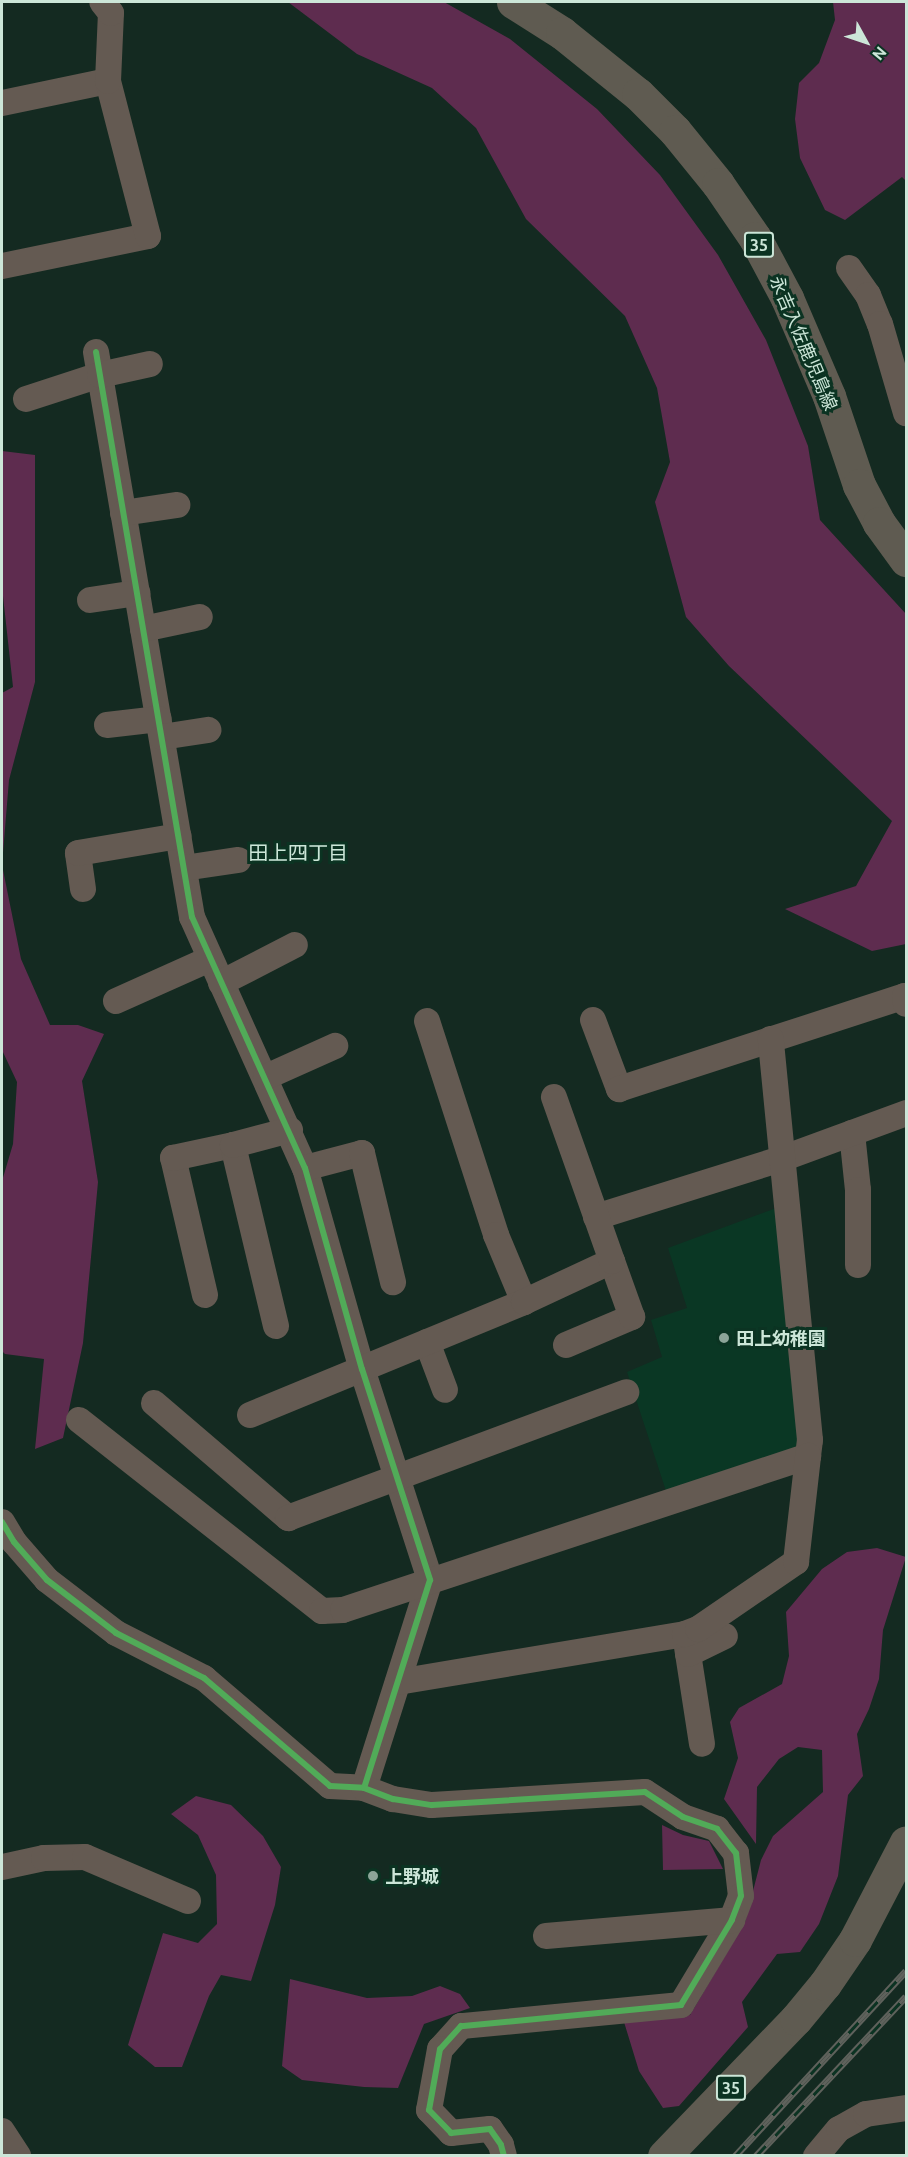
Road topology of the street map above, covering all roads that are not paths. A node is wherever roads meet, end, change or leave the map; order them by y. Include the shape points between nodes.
1 (102, 2) edge
2 (519, 3) edge
3 (108, 81) junction
4 (2, 103) edge
5 (2, 266) edge
6 (849, 268) dead end
7 (98, 364) junction
8 (150, 364) dead end
9 (26, 399) dead end
10 (906, 413) edge
11 (177, 506) dead end
12 (123, 513) junction
13 (906, 560) edge
14 (137, 593) junction
15 (90, 600) dead end
16 (200, 617) dead end
17 (143, 629) junction
18 (107, 725) dead end
19 (160, 728) junction
20 (208, 730) dead end
21 (179, 836) junction
22 (238, 860) dead end
23 (184, 868) junction
24 (83, 888) dead end
25 (295, 945) dead end
26 (210, 959) junction
27 (221, 983) junction
28 (116, 1001) dead end
29 (906, 1004) edge
30 (593, 1020) dead end
31 (427, 1021) dead end
32 (771, 1039) junction
33 (335, 1046) dead end
34 (266, 1077) junction
35 (554, 1097) dead end
36 (906, 1113) edge
37 (290, 1130) junction
38 (852, 1133) junction
39 (232, 1145) junction
40 (784, 1158) junction
41 (305, 1168) junction
42 (596, 1217) junction
43 (612, 1261) junction
44 (858, 1266) dead end
45 (393, 1282) dead end
46 (205, 1295) dead end
47 (524, 1302) junction
48 (276, 1326) dead end
49 (427, 1342) junction
50 (566, 1345) dead end
51 (363, 1369) junction
52 (445, 1390) dead end
53 (626, 1392) dead end
54 (154, 1403) dead end
55 (250, 1415) dead end
56 (79, 1420) dead end
57 (808, 1456) junction
58 (398, 1477) junction
59 (2, 1522) edge
60 (430, 1580) junction
61 (724, 1636) dead end
62 (686, 1644) junction
63 (398, 1682) junction
64 (702, 1744) dead end
65 (364, 1788) junction
66 (906, 1842) edge
67 (2, 1867) edge
68 (188, 1901) dead end
69 (732, 1920) junction
70 (546, 1936) dead end
71 (906, 2108) edge
72 (2, 2131) edge
73 (18, 2156) edge
74 (504, 2156) edge
75 (664, 2156) edge
76 (816, 2156) edge

1 - 3 street via 111,13
2 - 13 main road, 永吉入佐鹿児島線 / 35 via 638,94 675,131 718,184 755,238 787,298 825,387 859,484 879,523
3 - 4 street
3 - 5 street via 148,236
6 - 10 street via 868,295 880,324
7 - 8 street
7 - 9 street
7 - 12 street
11 - 12 street
12 - 14 street
14 - 15 street
14 - 17 street
16 - 17 street
17 - 19 street
18 - 19 street
19 - 20 street
19 - 21 street
21 - 23 street
21 - 24 street via 78,853
22 - 23 street
23 - 26 street via 192,916
25 - 27 street
26 - 27 street
26 - 28 street
27 - 34 street
29 - 32 street via 905,996
30 - 32 street via 619,1089
31 - 47 street via 496,1235
32 - 40 street
33 - 34 street
34 - 37 street
35 - 42 street
36 - 38 street
37 - 39 street
37 - 41 street
38 - 40 street
38 - 44 street via 858,1190
39 - 46 street via 173,1158
39 - 48 street
40 - 42 street
40 - 57 street via 810,1440
41 - 45 street via 362,1153
41 - 51 street
42 - 43 street
43 - 47 street
43 - 50 street via 632,1317
47 - 49 street
49 - 51 street
49 - 52 street
51 - 55 street
51 - 58 street
53 - 58 street
54 - 58 street via 288,1518
56 - 60 street via 322,1611 343,1610
57 - 60 street
57 - 62 street via 796,1562 699,1629
58 - 60 street
59 - 65 street via 47,1580 116,1634 204,1678 330,1786
60 - 63 street
61 - 62 street
62 - 63 street
62 - 64 street
63 - 65 street
65 - 69 street via 393,1799 432,1805 645,1792 683,1817 717,1829 736,1853 741,1896
66 - 75 main road, 35 via 855,1940 825,1984
67 - 68 street via 44,1858 86,1857
69 - 70 street
69 - 74 street via 681,2005 461,2026 440,2049 429,2110 451,2133 490,2129
71 - 76 street via 867,2114 848,2124
72 - 73 street

